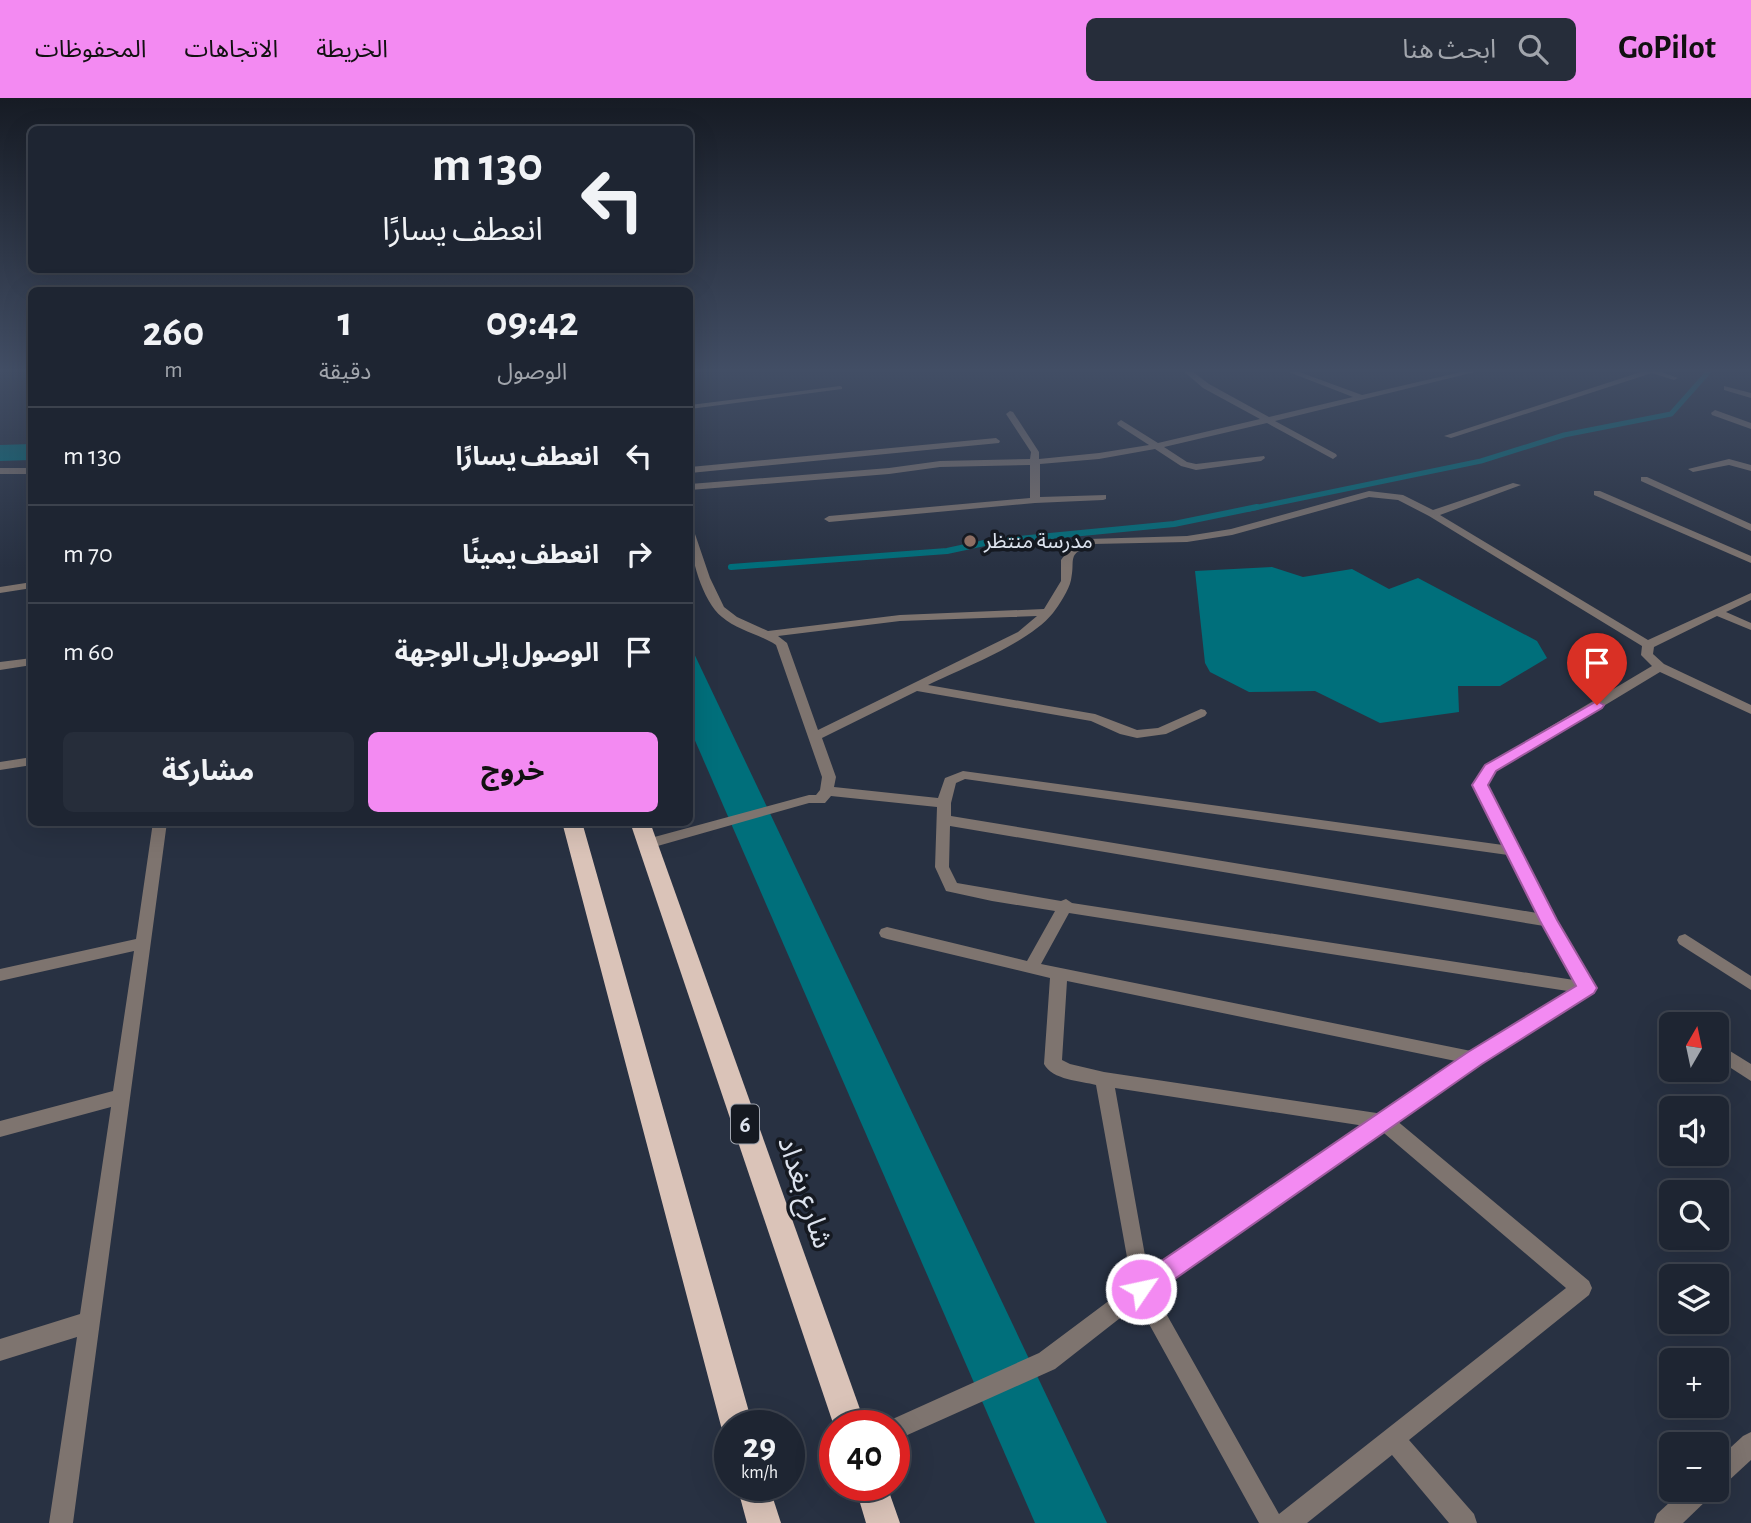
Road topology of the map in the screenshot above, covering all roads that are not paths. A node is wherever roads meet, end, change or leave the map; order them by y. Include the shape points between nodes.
1 (1024, 436) edge
2 (1141, 436) edge
3 (1201, 436) edge
4 (1297, 436) edge
5 (996, 441) dead end
6 (1158, 446) junction
7 (1333, 456) dead end
8 (1261, 458) dead end
9 (1033, 463) junction
10 (1751, 468) edge
11 (1693, 469) dead end
12 (693, 470) edge
13 (0, 471) edge
14 (28, 471) edge
15 (1644, 478) dead end
16 (1517, 485) dead end
17 (693, 487) edge
18 (1597, 494) dead end
19 (1103, 497) dead end
20 (1035, 500) junction
21 (1432, 514) junction
22 (830, 519) dead end
23 (1751, 528) edge
24 (693, 542) edge
25 (1751, 560) edge
26 (28, 585) edge
27 (0, 590) edge
28 (1751, 596) edge
29 (1048, 612) junction
30 (1717, 612) junction
31 (1751, 627) edge
32 (769, 635) junction
33 (1648, 645) junction
34 (28, 662) edge
35 (0, 666) edge
36 (1660, 667) junction
37 (915, 687) junction
38 (1751, 710) edge
39 (1201, 713) dead end
40 (816, 736) junction
41 (28, 762) edge
42 (0, 766) edge
43 (827, 791) junction
44 (945, 812) junction
45 (159, 826) edge
46 (573, 826) edge
47 (643, 833) edge
48 (1512, 851) junction
49 (1066, 905) junction
50 (1549, 921) junction
51 (887, 933) dead end
52 (1685, 940) dead end
53 (143, 943) junction
54 (1031, 968) junction
55 (1059, 973) junction
56 (0, 975) edge
57 (1751, 984) edge
58 (1587, 988) junction
59 (1475, 1058) junction
60 (1729, 1058) edge
61 (1751, 1074) edge
62 (1104, 1079) junction
63 (121, 1097) junction
64 (1383, 1121) junction
65 (0, 1129) edge
66 (1141, 1289) junction
67 (89, 1322) junction
68 (0, 1350) edge
69 (733, 1410) edge
70 (844, 1410) edge
71 (910, 1423) edge
72 (1394, 1440) junction
73 (1751, 1444) edge
74 (1729, 1465) edge
75 (757, 1501) edge
76 (876, 1501) edge
77 (1688, 1502) edge
78 (61, 1523) edge
79 (764, 1523) edge
80 (883, 1523) edge
81 (1272, 1523) edge
82 (1288, 1523) edge
83 (1465, 1523) edge
84 (1666, 1523) edge

1 - 9 street via 1035,452
2 - 6 street
3 - 6 street
4 - 7 street
5 - 12 street
6 - 8 street via 1196,467
6 - 9 street
9 - 17 street via 940,464
9 - 20 street
10 - 11 street via 1729,462
13 - 14 street
15 - 23 street
16 - 21 street
18 - 25 street
19 - 20 street
20 - 22 street
21 - 29 street via 1400,497 1369,494 1232,532 1092,541 1076,547 1066,560 1066,581
21 - 33 street
24 - 32 street via 717,607
26 - 27 street
28 - 30 street
29 - 32 street via 900,618
29 - 37 street via 1022,634
30 - 31 street
30 - 33 street
32 - 40 street via 781,643
33 - 36 street via 1647,656
34 - 35 street
36 - 38 street
36 - 48 street via 1491,768 1480,785
37 - 39 street via 1095,718 1110,727 1145,734 1167,732
37 - 40 street
40 - 43 street via 828,777
41 - 42 street
43 - 44 street
43 - 47 street via 820,800 809,799 684,834
44 - 48 street via 950,781 963,775
44 - 49 street via 943,867 951,887
44 - 50 street
45 - 53 street
46 - 69 highway
47 - 70 highway, شارع بغداد / 6
48 - 50 street
49 - 54 street
49 - 58 street
50 - 58 street
51 - 54 street
52 - 57 street
53 - 56 street
53 - 63 street
54 - 55 street
55 - 59 street
55 - 62 street via 1053,1063
58 - 59 street
59 - 64 street
60 - 61 street
62 - 64 street
62 - 66 street
63 - 65 street
63 - 67 street
64 - 66 street
64 - 72 street via 1582,1288
66 - 71 street via 1047,1361
66 - 81 street
67 - 68 street
67 - 78 street
72 - 82 street
72 - 83 street
73 - 74 street
75 - 79 highway
76 - 80 highway
77 - 84 street

